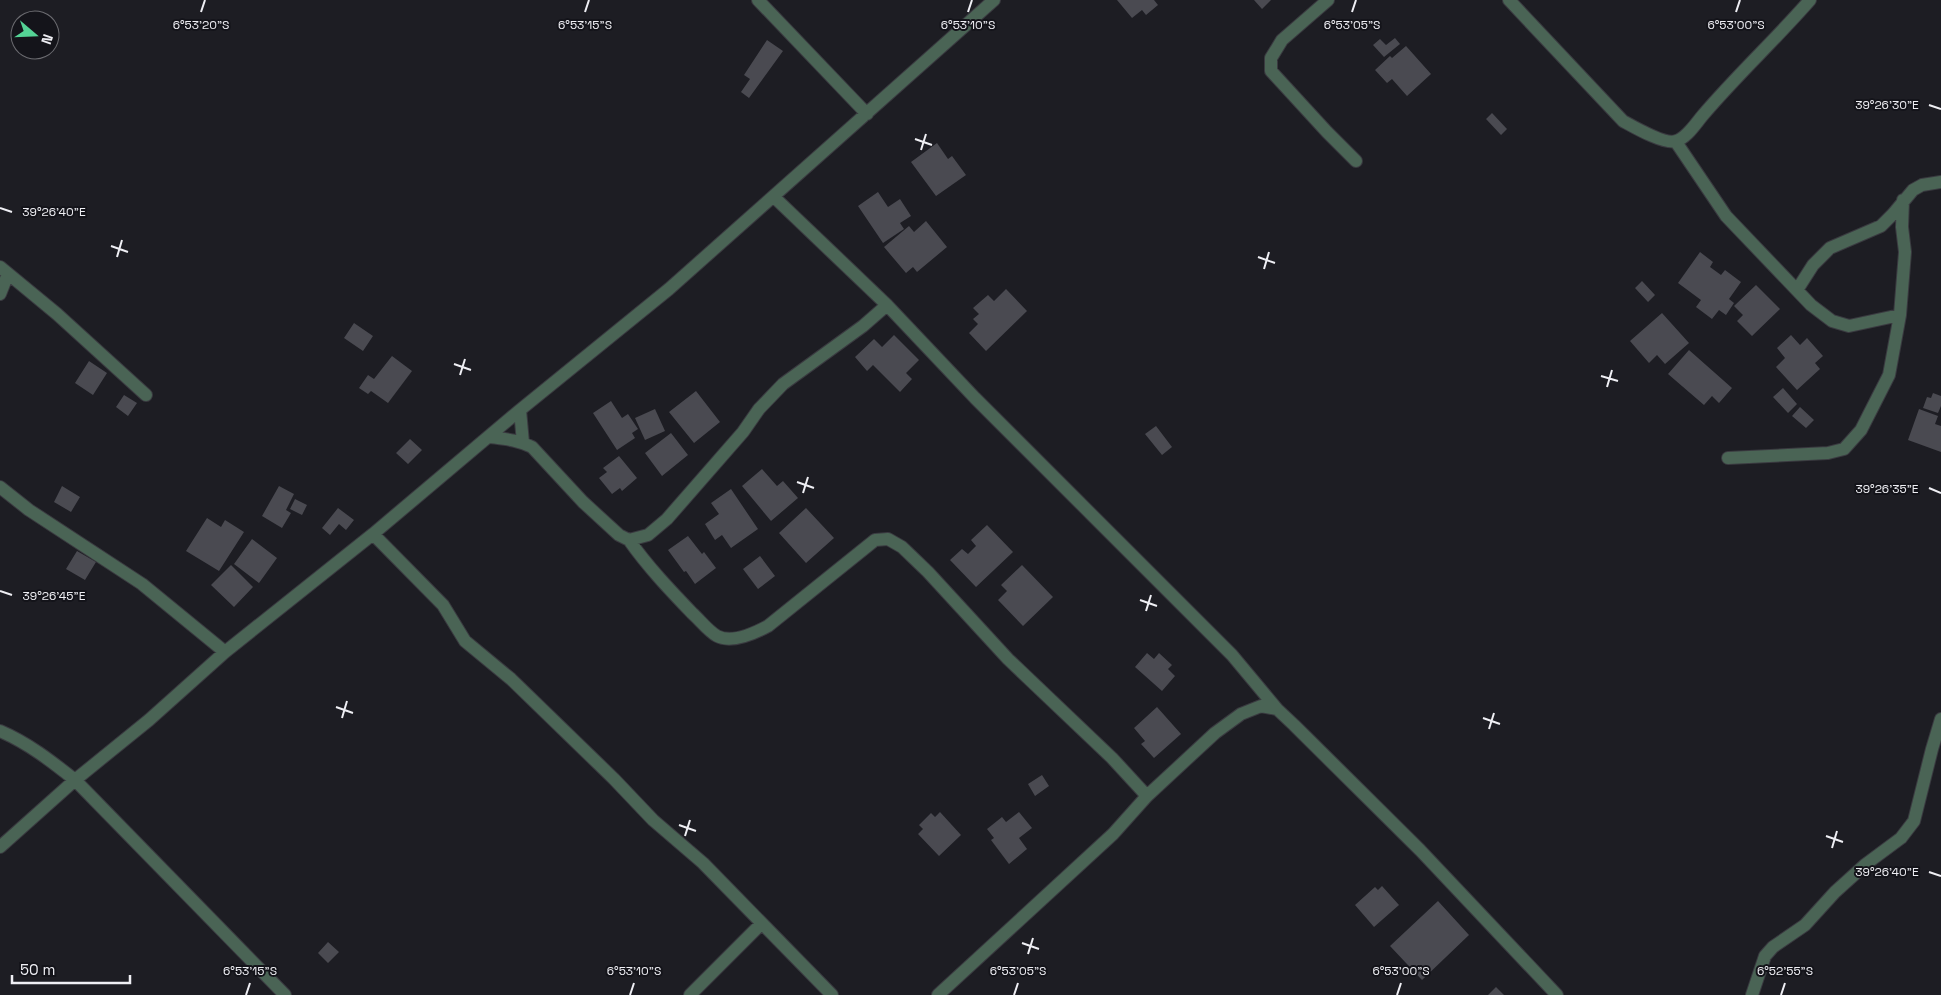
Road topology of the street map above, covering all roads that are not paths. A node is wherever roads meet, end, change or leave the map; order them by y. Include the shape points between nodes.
1 (758, 0) edge
2 (994, 0) edge
3 (1328, 0) edge
4 (1509, 0) edge
5 (1810, 0) edge
6 (867, 114) junction
7 (1676, 142) junction
8 (1356, 161) dead end
9 (1941, 182) edge
10 (774, 197) junction
11 (1903, 200) junction
12 (4, 271) edge
13 (1797, 290) junction
14 (0, 294) edge
15 (888, 305) junction
16 (1900, 315) junction
17 (146, 395) dead end
18 (520, 410) junction
19 (490, 437) junction
20 (523, 443) junction
21 (1728, 458) dead end
22 (0, 487) edge
23 (372, 534) junction
24 (630, 540) junction
25 (225, 652) junction
26 (1277, 709) junction
27 (1941, 719) edge
28 (0, 731) edge
29 (75, 780) junction
30 (1147, 796) junction
31 (0, 847) edge
32 (761, 924) junction
33 (285, 995) edge
34 (690, 995) edge
35 (832, 995) edge
36 (938, 995) edge
37 (1557, 995) edge
38 (1752, 995) edge

1 - 6 street
2 - 6 street
3 - 8 street via 1282,40 1271,58 1271,71
4 - 7 street via 1623,121
5 - 7 street
6 - 10 street
7 - 13 street via 1726,216
9 - 11 street via 1922,185
10 - 15 street
10 - 18 street via 669,290
11 - 13 street via 1880,226 1830,248 1813,265
11 - 16 street via 1905,252
12 - 14 street
12 - 17 street
13 - 16 street via 1832,321 1849,326
15 - 24 street via 783,384 667,519 648,535
15 - 26 street via 975,398 1232,655
16 - 21 street via 1889,375 1861,430 1844,449 1828,453
18 - 19 street
18 - 20 street
19 - 20 street
19 - 23 street
20 - 24 street via 532,447 619,535
22 - 25 street via 29,510 142,584
23 - 25 street
23 - 32 street via 442,605 465,640 511,679 653,820 703,863
24 - 30 street via 667,587 702,623 718,637 736,638 768,626 875,540 888,539 902,547 1008,659
25 - 29 street
26 - 30 street via 1261,706 1241,714 1215,733
26 - 37 street via 1414,843
27 - 38 street via 1914,821 1901,838 1835,892 1805,925 1773,946 1765,956
28 - 29 street via 46,757
29 - 31 street
29 - 33 street
30 - 36 street via 1112,834
32 - 34 street
32 - 35 street

